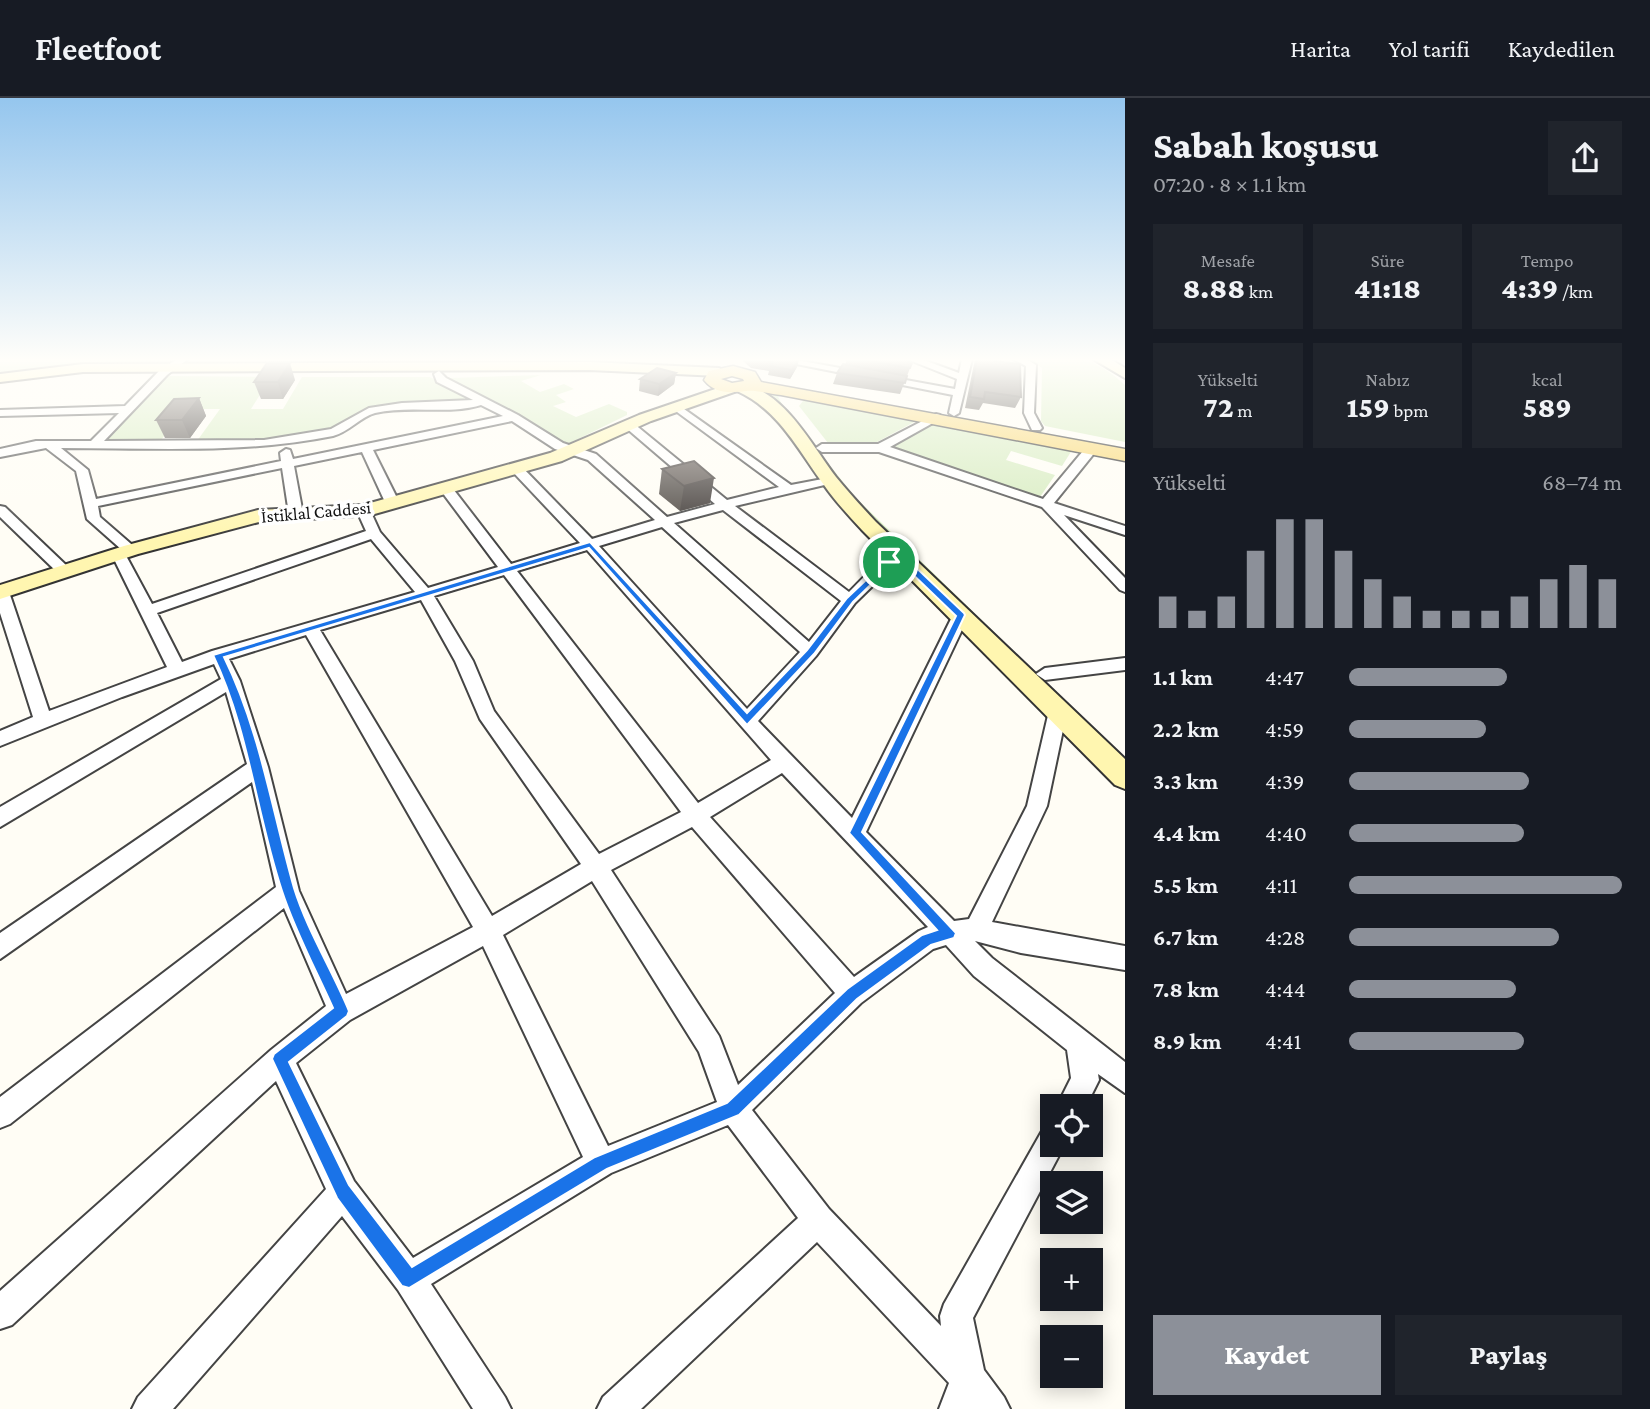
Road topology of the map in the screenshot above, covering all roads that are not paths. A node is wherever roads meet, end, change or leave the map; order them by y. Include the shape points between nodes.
1 (118, 420) edge
2 (354, 420) edge
3 (503, 420) edge
4 (518, 420) edge
5 (642, 420) edge
6 (695, 420) edge
7 (784, 420) edge
8 (803, 420) edge
9 (930, 420) edge
10 (952, 420) edge
11 (993, 420) edge
12 (1032, 420) edge
13 (629, 425) junction
14 (1036, 428) junction
15 (284, 442) junction
16 (48, 444) junction
17 (96, 444) junction
18 (1125, 445) edge
19 (822, 447) junction
20 (880, 447) junction
21 (366, 448) junction
22 (1092, 448) junction
23 (575, 450) junction
24 (0, 453) edge
25 (1125, 454) edge
26 (288, 464) junction
27 (516, 468) junction
28 (829, 480) junction
29 (445, 488) junction
30 (789, 489) junction
31 (392, 502) junction
32 (90, 504) junction
33 (1046, 504) junction
34 (725, 505) junction
35 (0, 510) edge
36 (364, 510) junction
37 (296, 514) junction
38 (664, 523) junction
39 (1125, 531) edge
40 (374, 533) junction
41 (590, 545) junction
42 (125, 551) junction
43 (904, 561) junction
44 (63, 570) junction
45 (506, 570) junction
46 (1125, 587) edge
47 (1, 592) edge
48 (425, 594) junction
49 (850, 600) junction
50 (147, 611) junction
51 (961, 615) junction
52 (310, 628) junction
53 (810, 652) junction
54 (218, 655) junction
55 (1125, 664) edge
56 (177, 669) junction
57 (1045, 674) junction
58 (231, 681) junction
59 (1058, 711) junction
60 (43, 720) junction
61 (747, 720) junction
62 (0, 739) edge
63 (1125, 751) edge
64 (784, 762) junction
65 (257, 767) junction
66 (1125, 777) edge
67 (695, 815) junction
68 (0, 818) edge
69 (855, 833) junction
70 (596, 867) junction
71 (288, 891) junction
72 (976, 930) junction
73 (488, 931) junction
74 (949, 933) junction
75 (0, 947) edge
76 (1125, 958) edge
77 (852, 994) junction
78 (341, 1011) junction
79 (1080, 1043) junction
80 (280, 1059) junction
81 (1125, 1079) edge
82 (1077, 1094) edge
83 (733, 1109) junction
84 (0, 1114) edge
85 (1043, 1157) edge
86 (601, 1163) junction
87 (343, 1192) junction
88 (818, 1220) junction
89 (409, 1279) junction
90 (0, 1313) edge
91 (962, 1394) edge
92 (150, 1409) edge
93 (494, 1409) edge
94 (615, 1409) edge
95 (992, 1409) edge

1 - 17 street
2 - 15 street via 334,432
3 - 21 street
4 - 23 street via 559,446
5 - 13 main road, İstiklal Caddesi
6 - 30 street
7 - 28 main road
8 - 19 main road
9 - 20 street
10 - 22 main road
11 - 14 main road
12 - 14 street
13 - 23 main road, İstiklal Caddesi
13 - 34 street
14 - 18 main road
15 - 17 street
15 - 26 street
16 - 17 street
16 - 24 street
16 - 32 street via 82,470
19 - 20 street
19 - 57 main road via 893,528
20 - 33 street
21 - 26 street
21 - 31 street
22 - 25 main road
22 - 33 street
23 - 27 main road, İstiklal Caddesi
23 - 38 street via 592,457
26 - 32 street
26 - 37 street
27 - 29 main road, İstiklal Caddesi
27 - 41 street
28 - 30 street
28 - 43 main road
29 - 31 main road, İstiklal Caddesi
29 - 45 street
30 - 34 street
31 - 36 main road, İstiklal Caddesi
32 - 42 street via 94,519
33 - 39 street
33 - 46 street
34 - 38 street
34 - 49 street
35 - 44 street
36 - 37 main road, İstiklal Caddesi
36 - 40 street
37 - 42 main road, İstiklal Caddesi via 258,516
38 - 41 street
38 - 53 street
40 - 48 street
40 - 50 street
41 - 45 street
41 - 61 street
42 - 44 main road, İstiklal Caddesi
42 - 50 street
43 - 49 street via 889,562
43 - 51 main road
44 - 47 main road, İstiklal Caddesi
45 - 48 street
45 - 67 street
47 - 60 street
48 - 52 street
48 - 70 street via 464,662 486,714
49 - 53 street
50 - 56 street
51 - 59 main road
51 - 69 street
52 - 54 street
52 - 73 street
53 - 61 street
54 - 56 street
54 - 58 street
55 - 57 street
56 - 60 street
57 - 63 main road
58 - 65 street
58 - 68 street
59 - 66 main road
59 - 72 street via 1037,806
60 - 62 street
61 - 64 street
64 - 67 street
64 - 69 street
65 - 71 street
65 - 75 street
67 - 70 street
67 - 77 street
69 - 74 street
70 - 73 street
70 - 83 street via 710,1045
71 - 78 street
71 - 84 street
72 - 74 street
72 - 76 street
73 - 78 street
73 - 86 street
74 - 77 street via 927,939
74 - 79 street via 983,967
77 - 83 street
78 - 80 street
79 - 81 street
79 - 82 street via 1085,1080
80 - 87 street
80 - 90 street
83 - 86 street
83 - 88 street
85 - 91 street via 957,1316
86 - 89 street
87 - 89 street
87 - 92 street
88 - 91 street
88 - 94 street
89 - 93 street
91 - 95 street

